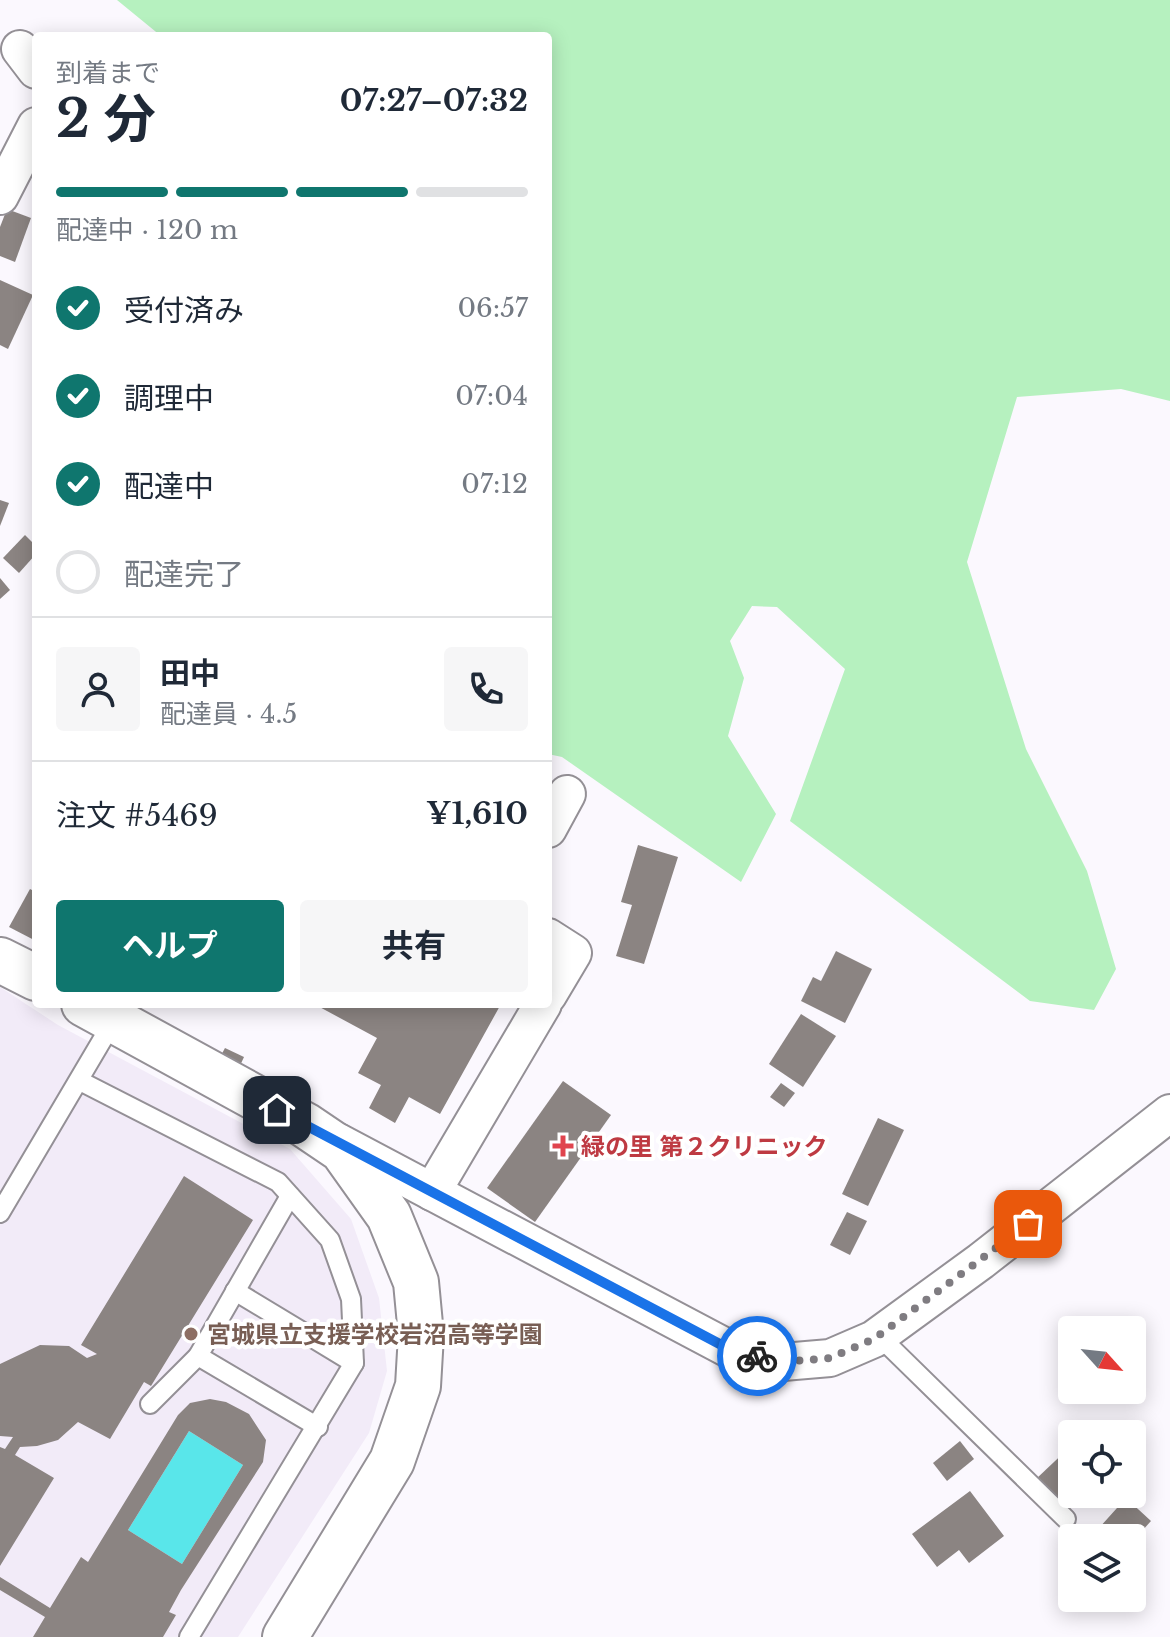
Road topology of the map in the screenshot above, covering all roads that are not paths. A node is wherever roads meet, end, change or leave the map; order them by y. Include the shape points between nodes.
1 (32, 134) edge
2 (0, 196) edge
3 (567, 794) dead end
4 (552, 822) edge
5 (552, 940) edge
6 (0, 960) edge
7 (32, 976) edge
8 (552, 988) edge
9 (541, 1008) edge
10 (99, 1012) edge
11 (80, 1081) junction
12 (1170, 1113) edge
13 (305, 1125) junction
14 (432, 1192) junction
15 (290, 1196) junction
16 (0, 1213) edge
17 (235, 1291) junction
18 (879, 1336) junction
19 (198, 1356) junction
20 (354, 1363) junction
21 (150, 1404) dead end
22 (318, 1427) junction
23 (1066, 1519) dead end
24 (189, 1637) edge
25 (285, 1637) edge

1 - 2 street
3 - 4 street
5 - 8 street via 573,953
6 - 7 street
9 - 14 street
10 - 11 lane
10 - 13 street
11 - 15 lane via 278,1182
11 - 16 lane
12 - 18 street
13 - 14 street
13 - 25 street via 342,1150 389,1216 416,1282 421,1335 418,1386 392,1461
14 - 18 street via 731,1350 783,1362 830,1358
15 - 17 lane
15 - 20 lane via 330,1240 351,1299
17 - 19 lane
17 - 20 lane
18 - 23 lane
19 - 21 lane
19 - 22 lane
20 - 22 lane
22 - 24 lane

